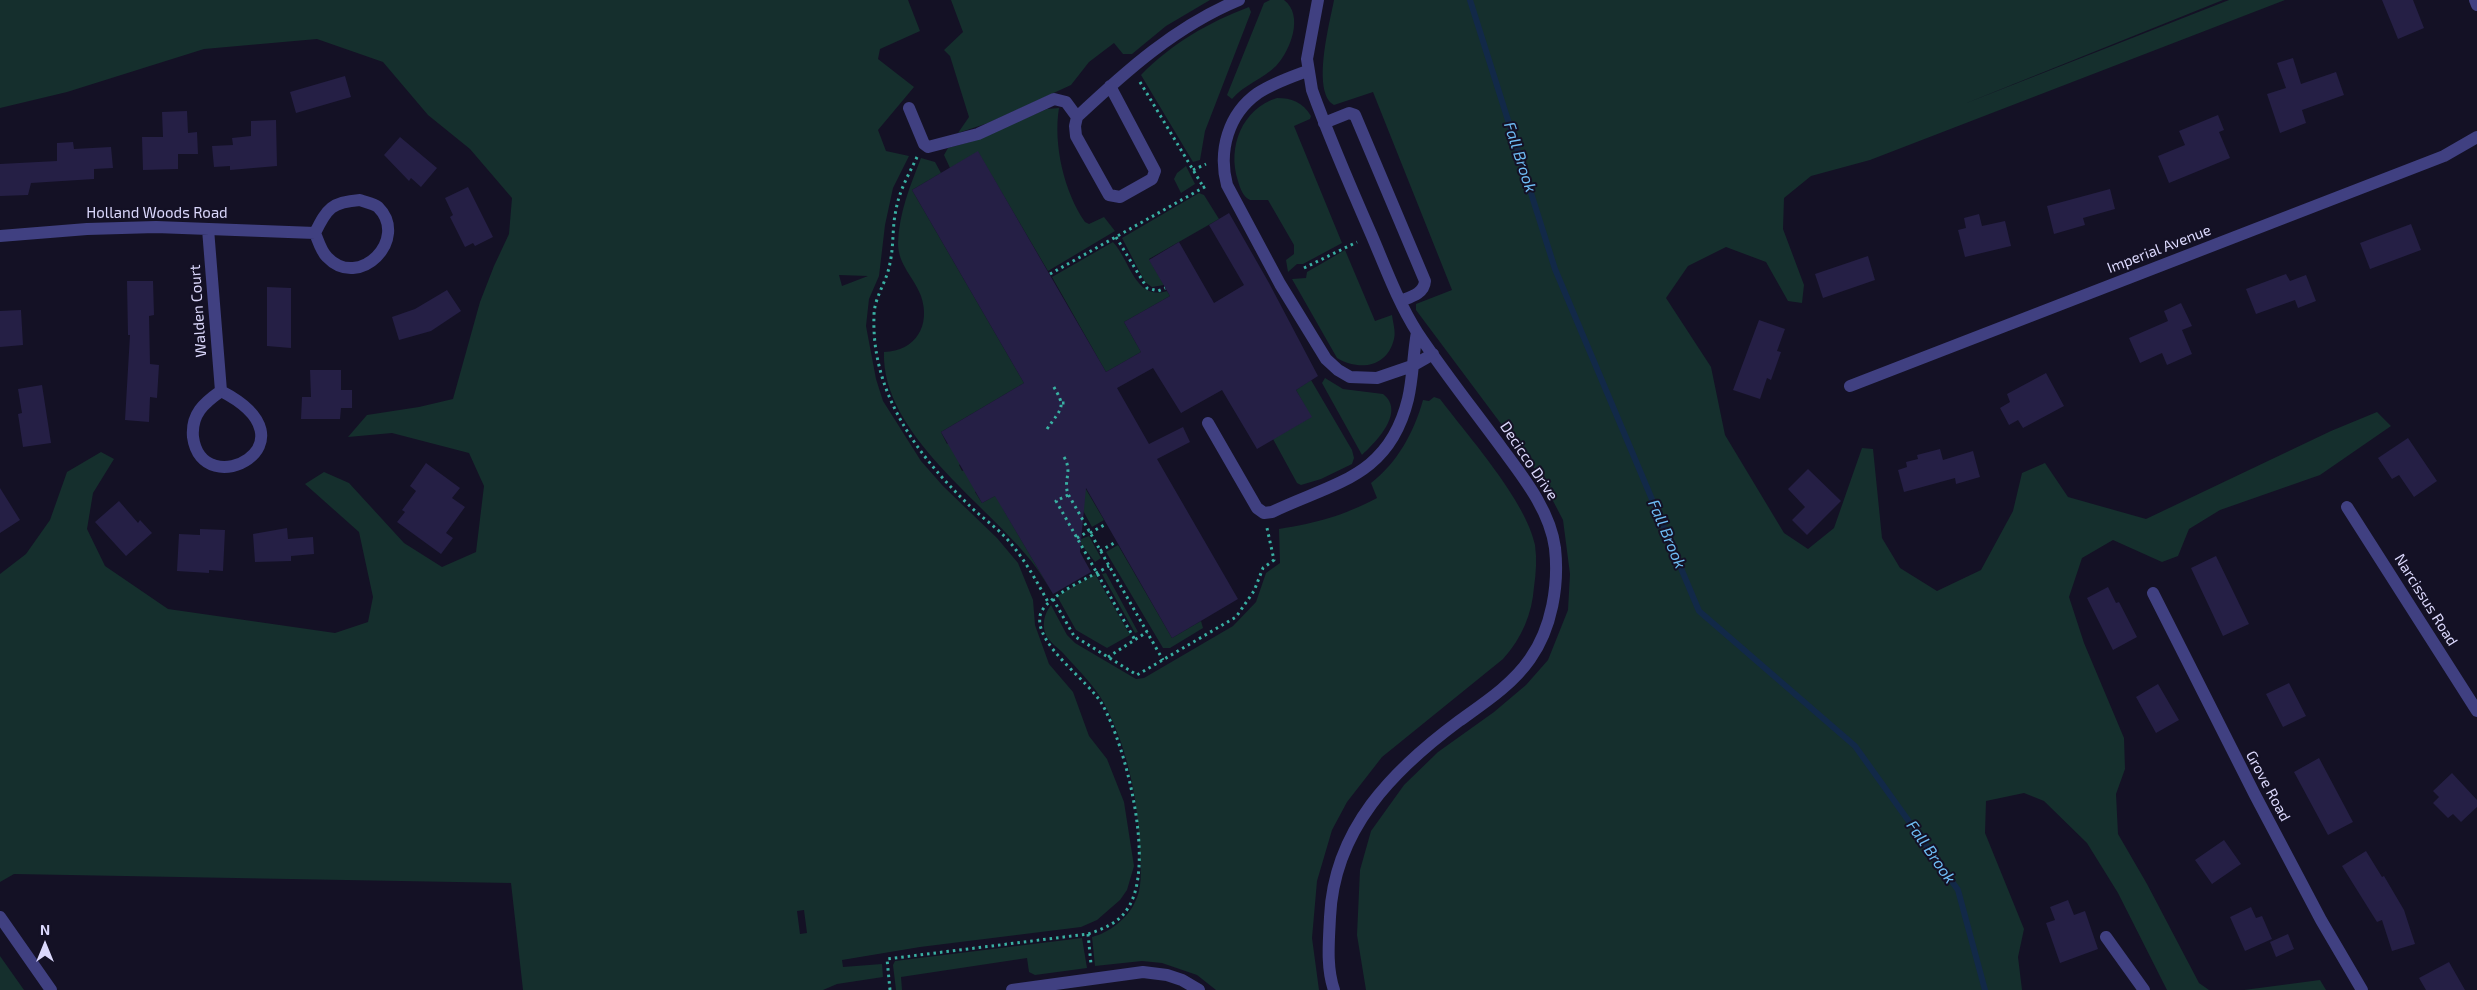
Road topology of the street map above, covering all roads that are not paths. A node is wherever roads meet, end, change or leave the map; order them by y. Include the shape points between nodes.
1 (1239, 0) edge
2 (1318, 0) edge
3 (2475, 0) edge
4 (2477, 5) edge
5 (1307, 71) junction
6 (1110, 86) junction
7 (909, 108) dead end
8 (1077, 117) junction
9 (1324, 124) junction
10 (2477, 137) edge
11 (208, 229) junction
12 (315, 233) junction
13 (0, 236) edge
14 (1400, 301) junction
15 (1417, 332) junction
16 (1434, 354) junction
17 (1412, 366) junction
18 (1850, 386) dead end
19 (221, 391) junction
20 (1208, 423) dead end
21 (2347, 506) dead end
22 (2153, 593) dead end
23 (2477, 711) edge
24 (0, 917) edge
25 (2106, 937) dead end
26 (1021, 989) edge
27 (51, 990) edge
28 (1199, 990) edge
29 (1334, 990) edge
30 (2144, 990) edge
31 (2362, 990) edge

1 - 6 street via 1194,21 1129,68
2 - 5 street, Decicco Drive via 1308,47
3 - 4 street
5 - 9 street, Decicco Drive
5 - 17 street via 1257,94 1239,112 1229,130 1224,150 1227,185 1277,279 1326,359 1350,377 1364,379
6 - 8 street
6 - 8 street via 1155,171 1152,179 1120,198 1109,195 1076,136
7 - 8 street via 928,147 970,137 1054,99 1066,102
9 - 14 street, Decicco Drive
9 - 14 street via 1352,113 1362,133 1425,282 1420,292
10 - 18 street, Imperial Avenue via 2444,156
11 - 12 street, Holland Woods Road
11 - 13 street, Holland Woods Road via 107,228
11 - 19 street, Walden Court
12 - 12 street via 326,212 341,202 360,200 378,207 386,221 388,238 378,258 360,267 342,267 326,256
14 - 15 street, Decicco Drive
15 - 16 street, Decicco Drive
15 - 17 street
16 - 17 street
16 - 29 street, Decicco Drive via 1544,510 1555,547 1550,616 1530,660 1512,680 1427,745 1393,776 1368,807 1351,837 1338,871 1331,906 1329,954
17 - 20 street via 1409,397 1403,416 1390,443 1374,463 1350,479 1272,512 1264,513 1257,508
19 - 19 street via 205,403 194,418 193,438 202,457 217,467 234,466 251,459 260,445 260,426 252,411
21 - 23 street, Narcissus Road
22 - 31 street, Grove Road via 2242,770
24 - 27 street
25 - 30 street
26 - 28 street via 1143,972 1182,980

